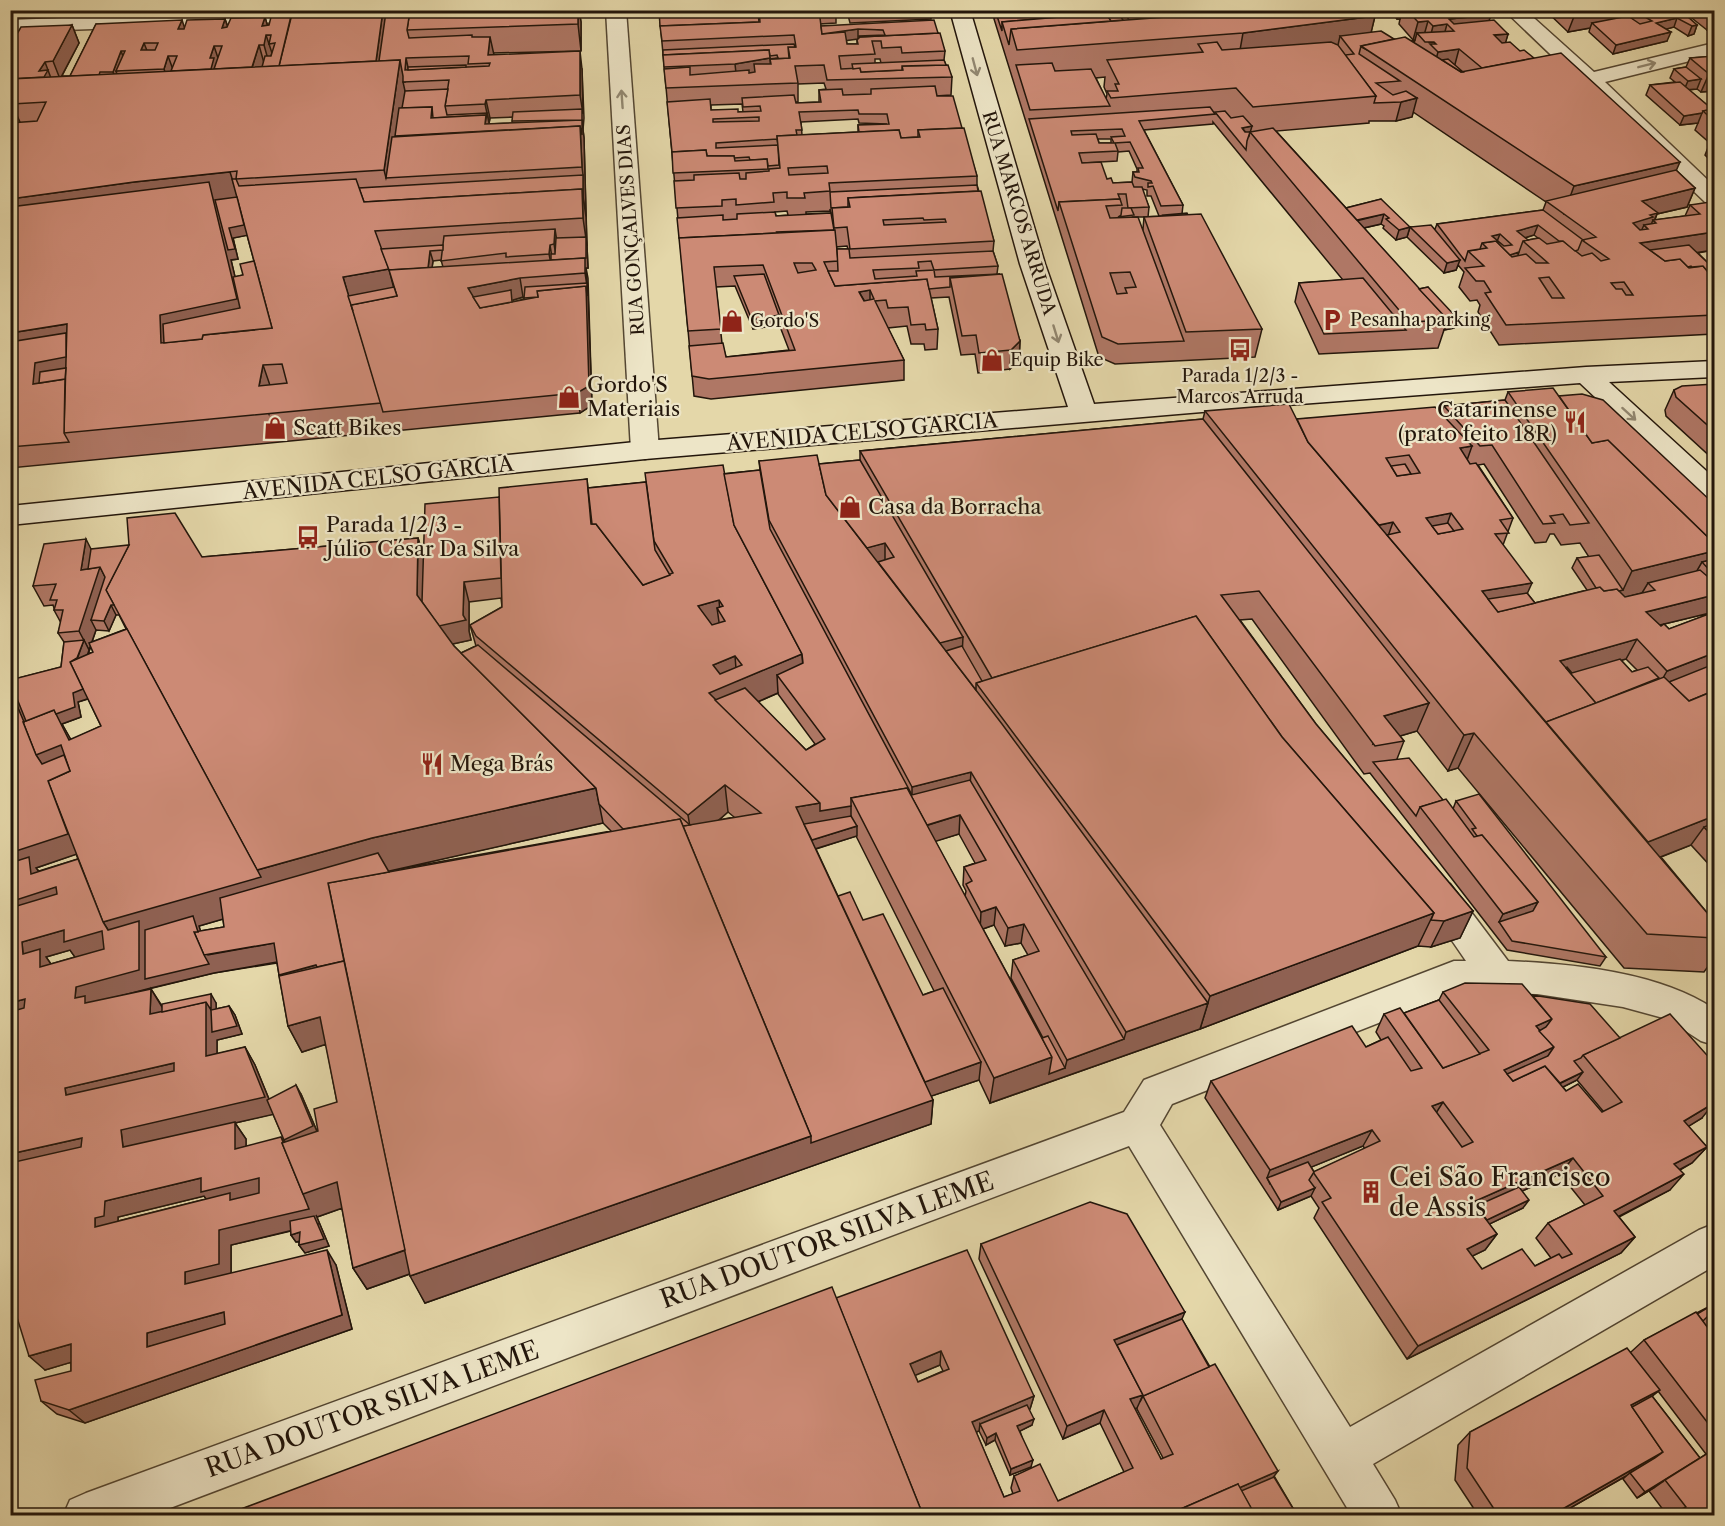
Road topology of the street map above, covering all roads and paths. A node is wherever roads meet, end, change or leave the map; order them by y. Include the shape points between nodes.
1 (616, 10) edge
2 (960, 10) edge
3 (1513, 10) edge
4 (359, 13) edge
5 (10, 26) edge
6 (1714, 49) edge
7 (1590, 79) junction
8 (1714, 198) edge
9 (1714, 369) edge
10 (1586, 375) junction
11 (1084, 413) junction
12 (645, 450) junction
13 (1714, 493) edge
14 (10, 516) edge
15 (1422, 873) edge
16 (1498, 976) junction
17 (1714, 1029) edge
18 (1138, 1125) junction
19 (1714, 1244) edge
20 (1342, 1456) junction
21 (86, 1515) edge
22 (1380, 1515) edge

12 -> 1 street, RUA GONÇALVES DIAS
2 -> 11 street, RUA MARCOS ARRUDA via 1005,171
3 - 7 street
4 - 5 street
7 -> 6 street
7 - 8 street
9 - 10 street, AVENIDA CELSO GARCIA
10 - 11 street, AVENIDA CELSO GARCIA
10 -> 13 street
11 - 12 street, AVENIDA CELSO GARCIA
12 - 14 street, AVENIDA CELSO GARCIA
15 - 16 street
16 - 17 street via 1587,984 1654,1000 1677,1006
16 - 18 street via 1454,977 1158,1092
18 - 20 street
18 - 21 street, RUA DOUTOR SILVA LEME
19 - 20 street
20 - 22 street

